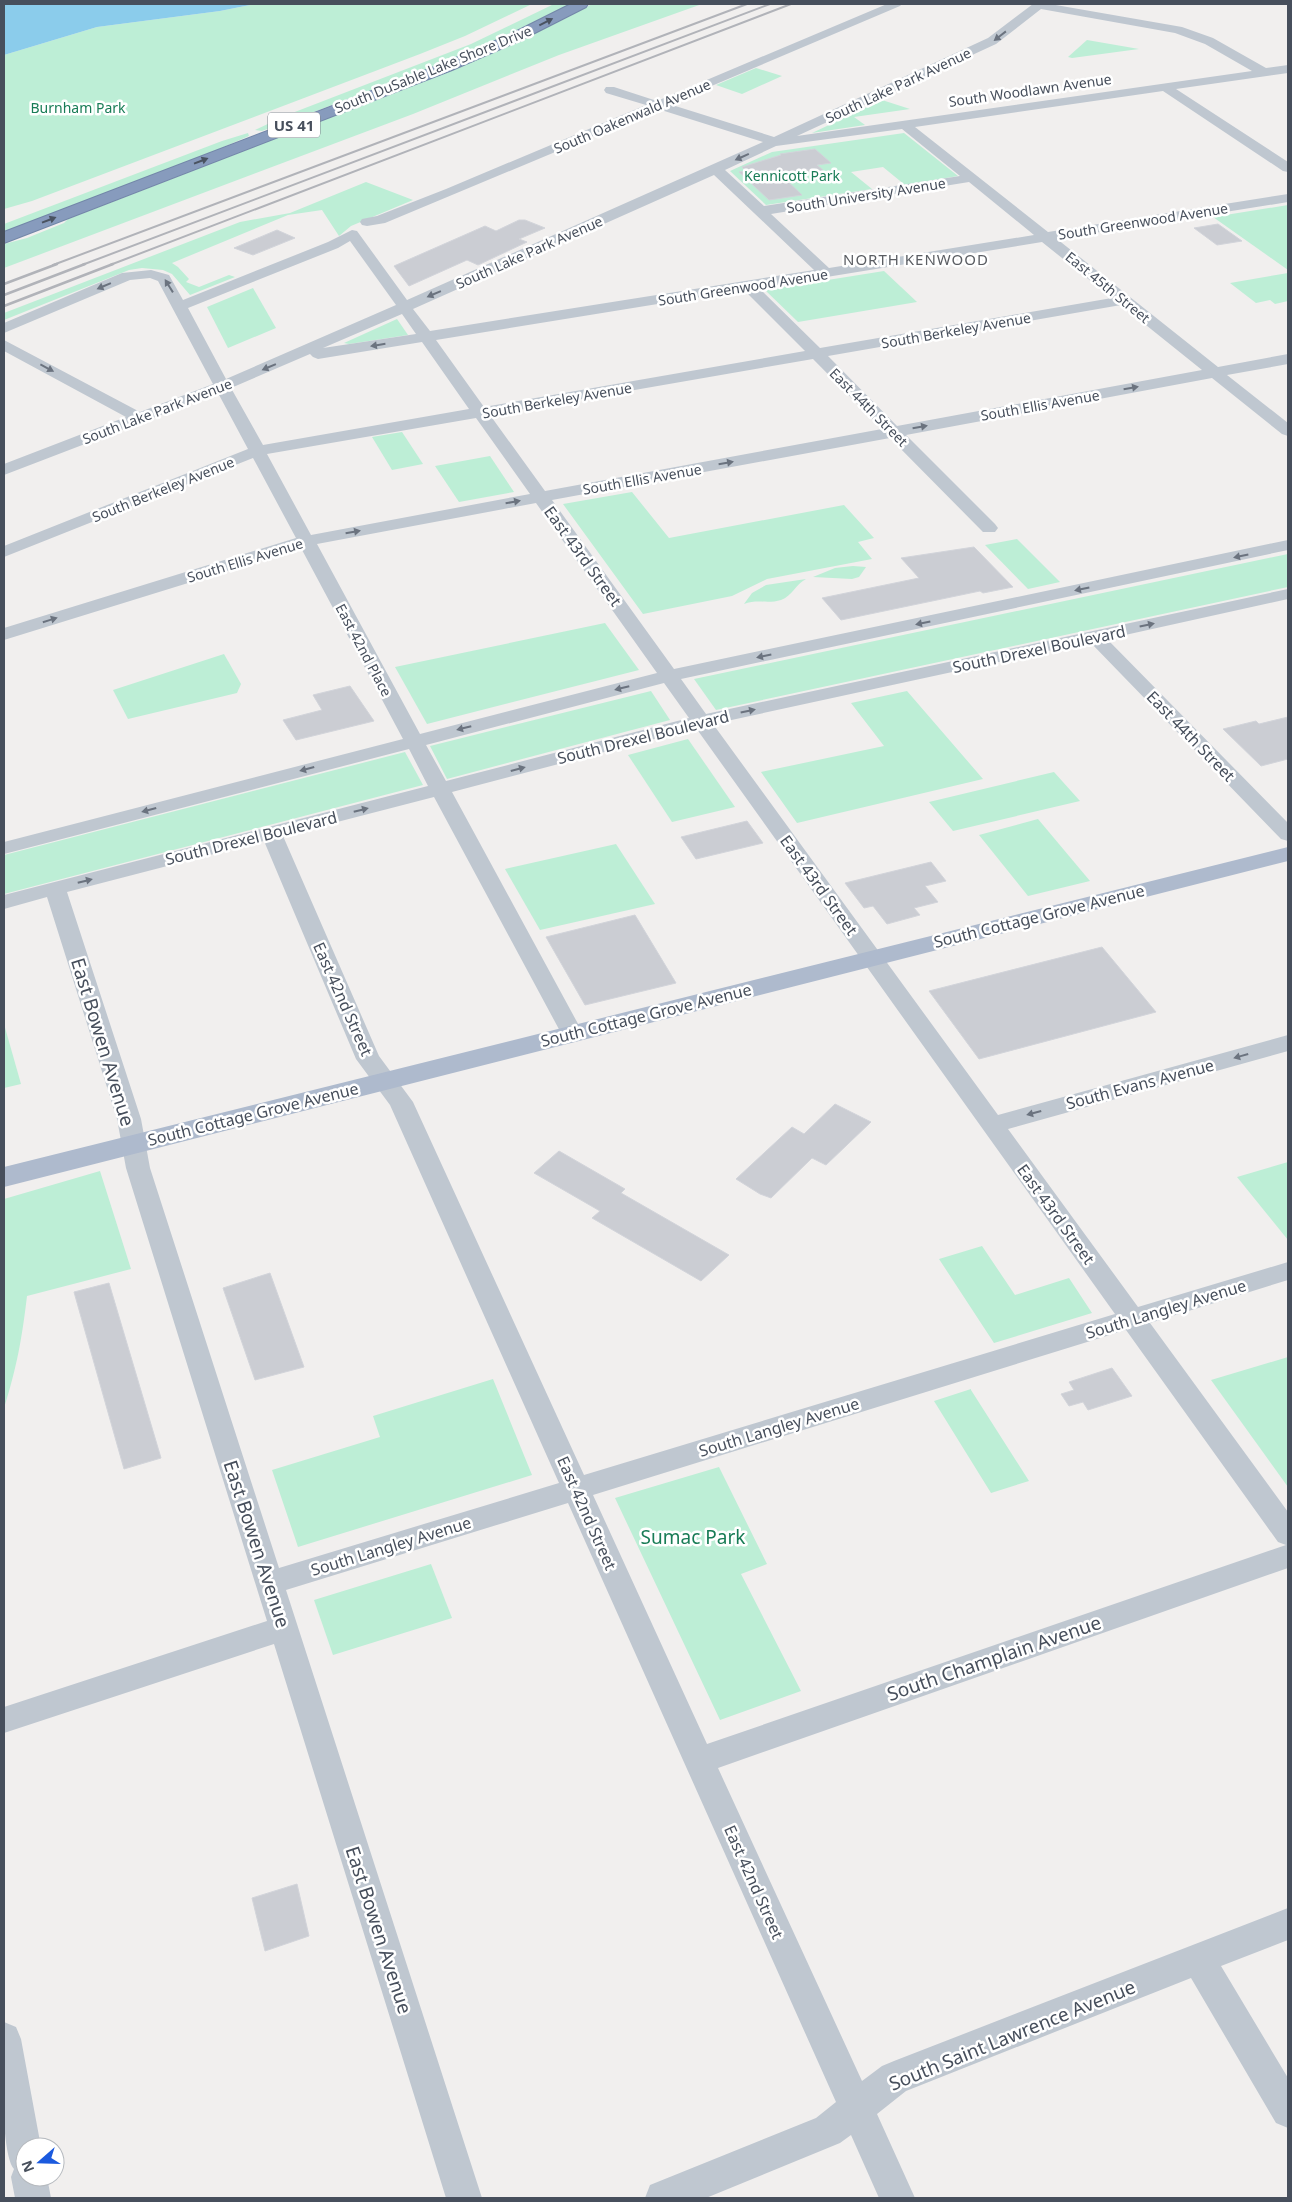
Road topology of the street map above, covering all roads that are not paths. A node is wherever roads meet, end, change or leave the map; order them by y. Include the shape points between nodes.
1 (581, 4) edge
2 (896, 4) edge
3 (1039, 5) edge
4 (1288, 70) edge
5 (1265, 73) junction
6 (1165, 87) junction
7 (610, 90) dead end
8 (658, 105) junction
9 (905, 125) junction
10 (776, 142) junction
11 (1288, 168) edge
12 (716, 169) junction
13 (971, 178) junction
14 (1288, 198) edge
15 (762, 211) junction
16 (367, 222) dead end
17 (1045, 237) junction
18 (4, 238) edge
19 (826, 273) junction
20 (749, 286) junction
21 (1125, 300) junction
22 (180, 306) junction
23 (404, 307) junction
24 (4, 328) edge
25 (426, 338) junction
26 (4, 345) edge
27 (817, 355) junction
28 (287, 359) junction
29 (1288, 359) edge
30 (1215, 372) junction
31 (222, 386) junction
32 (480, 413) junction
33 (139, 418) junction
34 (1288, 431) edge
35 (893, 432) junction
36 (257, 451) junction
37 (4, 470) edge
38 (540, 497) junction
39 (989, 528) dead end
40 (305, 541) junction
41 (1288, 546) edge
42 (4, 552) edge
43 (1288, 594) edge
44 (4, 634) edge
45 (1095, 637) junction
46 (669, 676) junction
47 (701, 721) junction
48 (414, 741) junction
49 (440, 789) junction
50 (271, 833) junction
51 (1288, 835) edge
52 (4, 848) edge
53 (1288, 854) edge
54 (54, 888) junction
55 (4, 902) edge
56 (871, 958) junction
57 (572, 1033) junction
58 (1288, 1043) edge
59 (385, 1080) junction
60 (992, 1125) junction
61 (134, 1144) junction
62 (4, 1177) edge
63 (1288, 1271) edge
64 (1132, 1319) junction
65 (576, 1489) junction
66 (1288, 1534) edge
67 (1288, 1556) edge
68 (269, 1583) junction
69 (283, 1628) junction
70 (4, 1720) edge
71 (699, 1761) junction
72 (1288, 1924) edge
73 (1199, 1960) junction
74 (4, 2039) edge
75 (856, 2108) junction
76 (1288, 2111) edge
77 (22, 2137) edge
78 (464, 2198) edge
79 (663, 2198) edge
80 (897, 2198) edge

18 -> 1 highway, South DuSable Lake Shore Drive / US 41 via 447,67
2 - 8 street, South Oakenwald Avenue
3 - 5 street via 1178,30 1209,41
3 -> 10 street, South Lake Park Avenue via 992,42
4 - 5 street, South Woodlawn Avenue
5 - 6 street, South Woodlawn Avenue
6 - 9 street, South Woodlawn Avenue
6 - 11 street
7 - 8 street
8 - 10 street
8 - 16 street, South Oakenwald Avenue via 451,192
9 - 10 street, South Woodlawn Avenue
9 - 13 street, East 45th Street
10 -> 12 street, South Lake Park Avenue
12 - 15 street
12 -> 23 street, South Lake Park Avenue
13 - 15 street, South University Avenue
13 - 17 street, East 45th Street
14 - 17 street, South Greenwood Avenue
15 - 19 street
17 - 19 street, South Greenwood Avenue
17 - 21 street, East 45th Street
19 - 20 street, South Greenwood Avenue
20 - 25 street, South Greenwood Avenue
20 - 27 street, East 44th Street
21 - 27 street, South Berkeley Avenue
21 - 30 street, East 45th Street
22 - 23 street, East 43rd Street via 333,245 352,234
22 -> 24 street, East 42nd Place via 164,278 151,274 128,276
22 - 31 street, East 42nd Place
23 - 25 street, East 43rd Street
23 - 28 street, South Lake Park Avenue
25 -> 28 street, South Greenwood Avenue
25 - 32 street, East 43rd Street
26 -> 33 street
27 - 32 street, South Berkeley Avenue
27 - 35 street, East 44th Street
28 -> 31 street, South Lake Park Avenue
29 - 30 street, South Ellis Avenue
30 - 34 street, East 45th Street
35 -> 30 street, South Ellis Avenue
31 - 33 street, South Lake Park Avenue
31 - 36 street, East 42nd Place
32 - 36 street, South Berkeley Avenue
32 - 38 street, East 43rd Street
33 - 37 street, South Lake Park Avenue
38 -> 35 street, South Ellis Avenue
35 - 39 street, East 44th Street
36 - 40 street, East 42nd Place
36 - 42 street, South Berkeley Avenue
40 -> 38 street, South Ellis Avenue
38 - 46 street, East 43rd Street
44 -> 40 street, South Ellis Avenue
40 - 48 street, East 42nd Place
41 -> 46 street
45 -> 43 street, South Drexel Boulevard
47 -> 45 street, South Drexel Boulevard
45 - 51 street, East 44th Street
46 - 47 street, East 43rd Street
46 -> 48 street
49 -> 47 street, South Drexel Boulevard
47 - 56 street, East 43rd Street
48 - 49 street, East 42nd Place
48 -> 52 street
50 -> 49 street, South Drexel Boulevard
49 - 57 street, East 42nd Place
54 -> 50 street, South Drexel Boulevard
50 - 59 street, East 42nd Street via 368,1059
53 - 56 main road, South Cottage Grove Avenue
54 - 55 street, South Drexel Boulevard
54 - 61 street, East Bowen Avenue via 129,1119
56 - 57 main road, South Cottage Grove Avenue
56 - 60 street, East 43rd Street
57 - 59 main road, South Cottage Grove Avenue
58 -> 60 street, South Evans Avenue
59 - 61 main road, South Cottage Grove Avenue
59 - 65 street, East 42nd Street via 401,1102
60 - 64 street, East 43rd Street
61 - 62 main road, South Cottage Grove Avenue
61 - 68 street, East Bowen Avenue via 138,1168
63 - 64 street, South Langley Avenue
64 - 65 street, South Langley Avenue
64 - 66 street, East 43rd Street
65 - 68 street, South Langley Avenue
65 - 71 street, East 42nd Street
67 - 71 street, South Champlain Avenue
68 - 69 street, East Bowen Avenue
69 - 70 street
69 - 78 street, East Bowen Avenue
71 - 75 street, East 42nd Street
72 - 73 street, South Saint Lawrence Avenue
73 - 75 street, South Saint Lawrence Avenue via 894,2078
73 - 76 street
74 - 77 street
75 - 79 street, South Saint Lawrence Avenue via 828,2131
75 - 80 street, East 42nd Street

